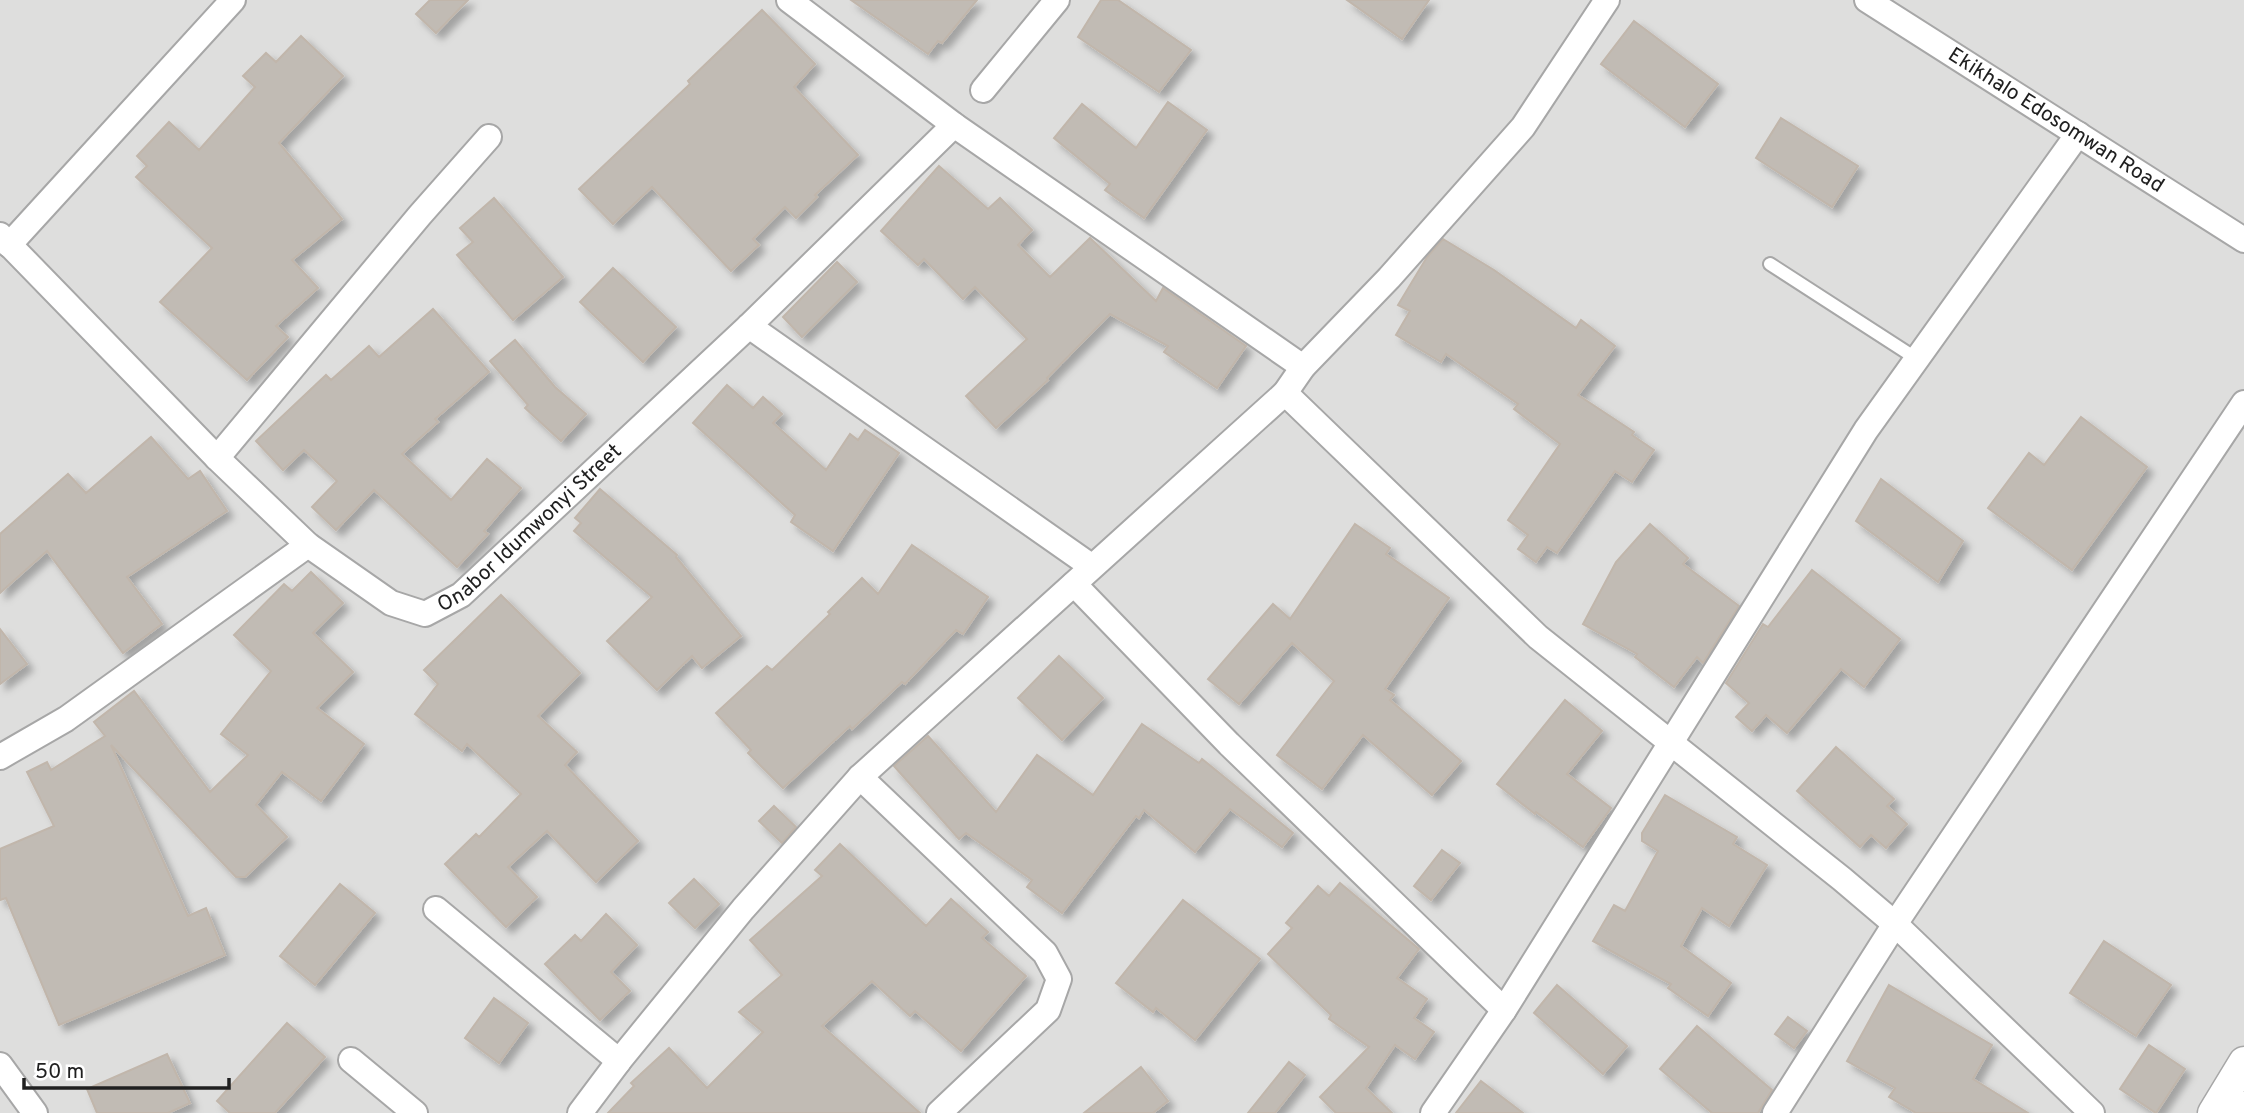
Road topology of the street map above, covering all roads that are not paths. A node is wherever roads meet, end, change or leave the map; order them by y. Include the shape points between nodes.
1 (233, 0) edge
2 (789, 0) edge
3 (1057, 0) edge
4 (1607, 0) edge
5 (1867, 0) edge
6 (983, 90) dead end
7 (954, 125) junction
8 (2078, 134) junction
9 (489, 137) dead end
10 (4, 240) edge
11 (2244, 240) edge
12 (1770, 264) dead end
13 (749, 326) junction
14 (1917, 359) junction
15 (1303, 367) junction
16 (1285, 393) junction
17 (2244, 403) edge
18 (217, 458) junction
19 (308, 545) junction
20 (1083, 575) junction
21 (1671, 743) junction
22 (0, 757) edge
23 (860, 777) junction
24 (436, 909) dead end
25 (1895, 924) junction
26 (1504, 1010) junction
27 (351, 1060) dead end
28 (619, 1061) junction
29 (2244, 1062) edge
30 (0, 1065) edge
31 (2244, 1107) edge
32 (35, 1113) edge
33 (415, 1113) edge
34 (580, 1113) edge
35 (939, 1113) edge
36 (1433, 1113) edge
37 (1775, 1113) edge
38 (2092, 1113) edge
39 (2213, 1113) edge
40 (2241, 1113) edge

1 - 10 street
2 - 7 street
3 - 6 street
4 - 15 street via 1523,127
5 - 8 street, Ekikhalo Edosomwan Road
7 - 13 street, Onabor Idumwonyi Street
7 - 15 street
8 - 11 street, Ekikhalo Edosomwan Road
8 - 14 street
9 - 18 street
10 - 18 street, Onabor Idumwonyi Street
12 - 14 lane
13 - 19 street, Onabor Idumwonyi Street via 461,595 425,614 391,603
13 - 20 street
14 - 21 street via 1866,430
15 - 16 street
16 - 20 street
16 - 21 street via 1538,637
17 - 25 street
18 - 19 street, Onabor Idumwonyi Street
19 - 22 street via 66,719
20 - 23 street
20 - 26 street via 1229,744
21 - 25 street
21 - 26 street
23 - 28 street via 743,909
23 - 35 street via 1045,953 1059,979 1048,1010
24 - 28 street
25 - 37 street
25 - 38 street
26 - 36 street
27 - 33 street
28 - 34 street
29 - 39 street
30 - 32 street
31 - 40 street

